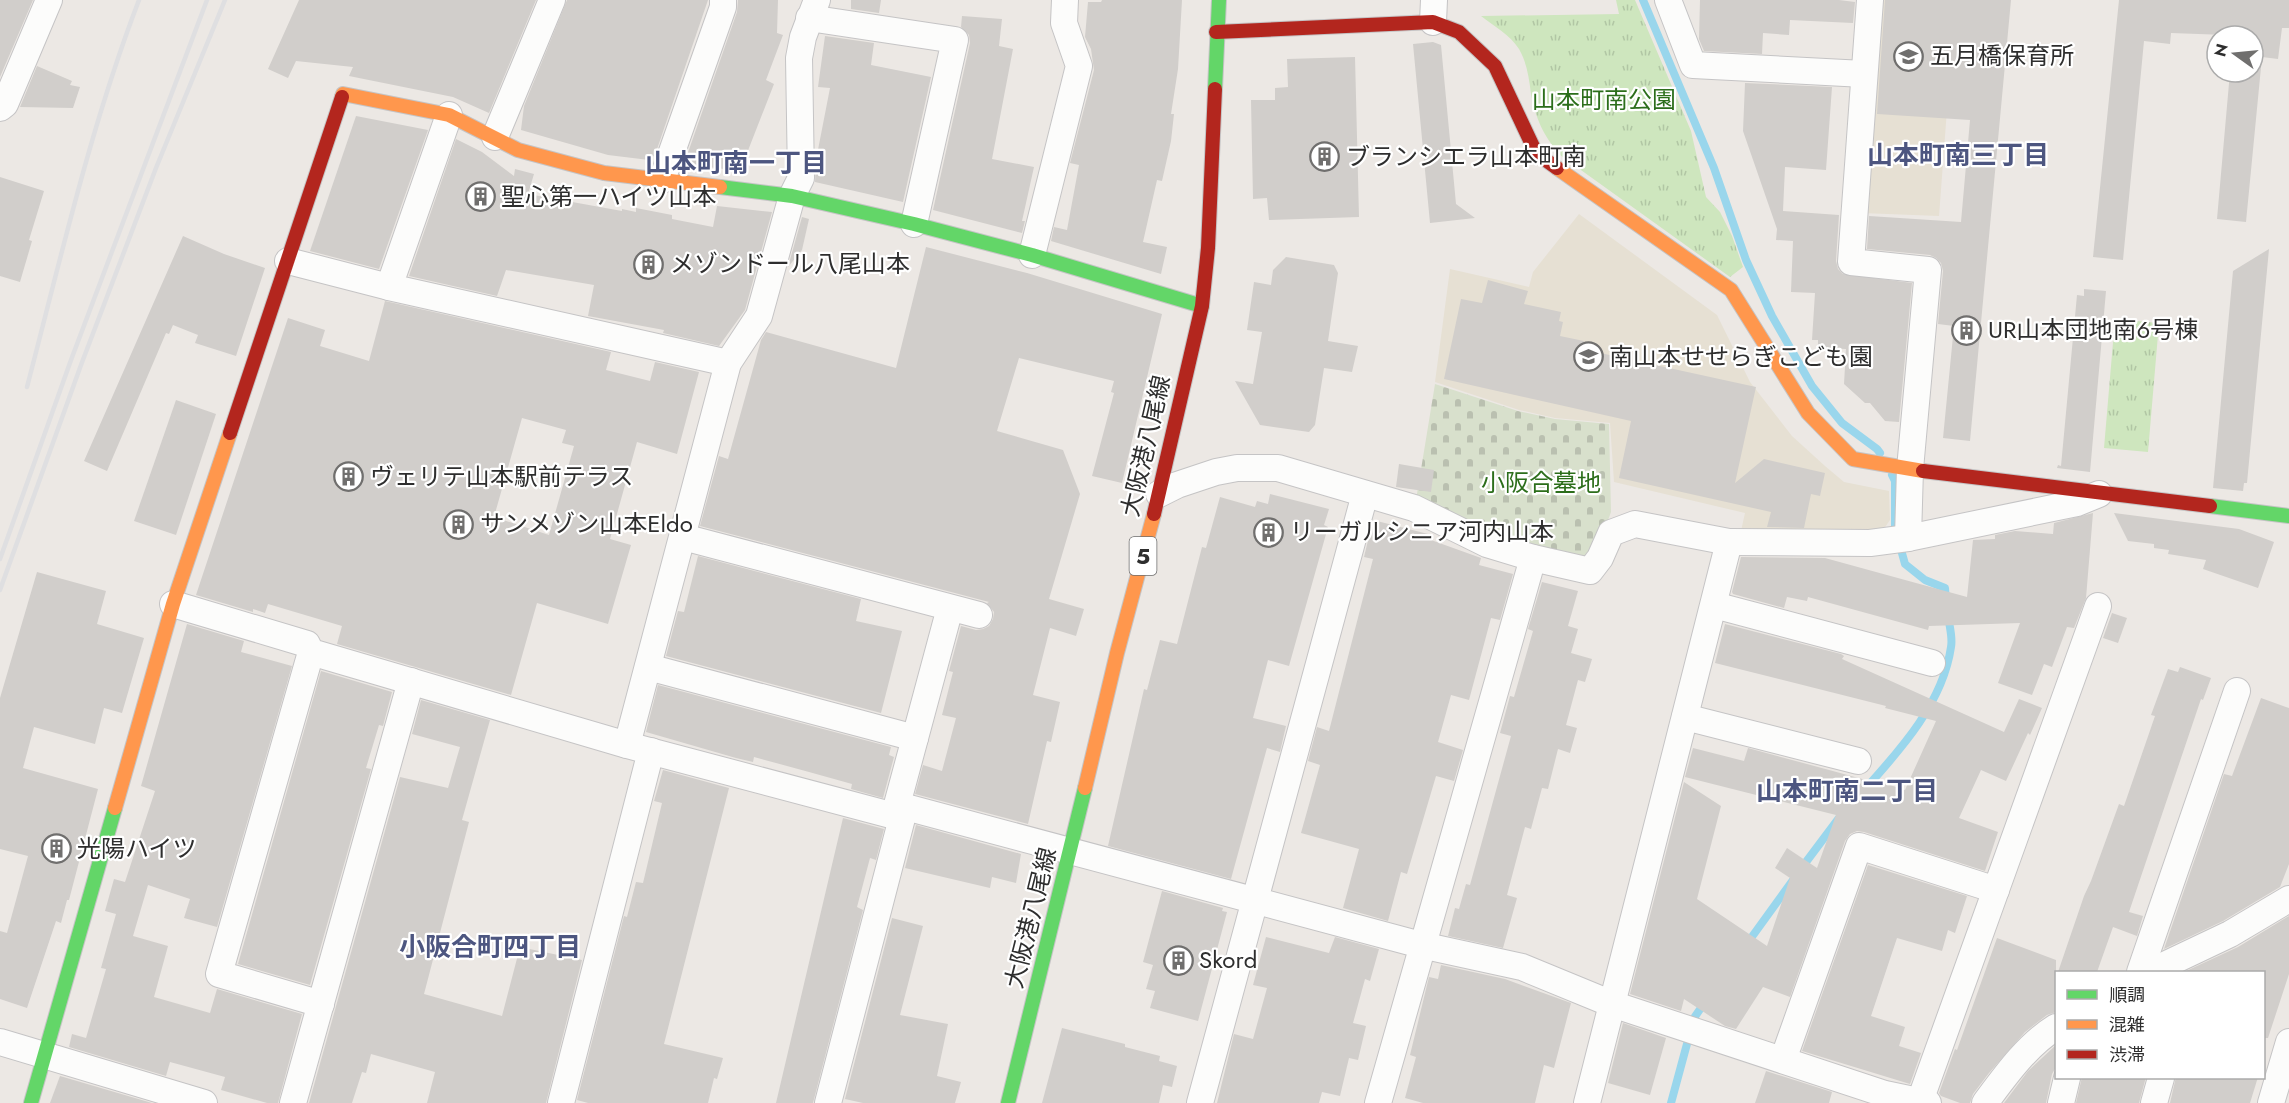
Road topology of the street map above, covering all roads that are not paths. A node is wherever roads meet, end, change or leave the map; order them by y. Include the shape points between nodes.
1 (49, 0) edge
2 (552, 0) edge
3 (723, 0) edge
4 (1065, 0) edge
5 (1219, 0) edge
6 (1668, 0) edge
7 (1870, 0) edge
8 (813, 9) edge
9 (1433, 11) edge
10 (1216, 32) junction
11 (1864, 74) junction
12 (0, 108) edge
13 (449, 116) junction
14 (495, 137) junction
15 (662, 180) junction
16 (792, 196) junction
17 (914, 224) junction
18 (1032, 255) junction
19 (288, 261) junction
20 (389, 287) junction
21 (1202, 306) junction
22 (728, 363) junction
23 (1910, 469) junction
24 (1159, 494) junction
25 (1365, 494) junction
26 (2099, 494) junction
27 (2289, 516) edge
28 (683, 537) junction
29 (1908, 538) junction
30 (1730, 542) junction
31 (1533, 558) junction
32 (172, 604) junction
33 (1714, 604) junction
34 (2098, 606) dead end
35 (950, 608) junction
36 (979, 615) dead end
37 (310, 652) junction
38 (1932, 663) dead end
39 (648, 667) junction
40 (411, 681) junction
41 (2237, 691) dead end
42 (1685, 717) junction
43 (915, 738) junction
44 (639, 748) junction
45 (1858, 761) dead end
46 (896, 811) junction
47 (1070, 852) junction
48 (1996, 890) junction
49 (2289, 899) edge
50 (1254, 901) junction
51 (1421, 945) junction
52 (2194, 961) edge
53 (2139, 971) edge
54 (2154, 971) edge
55 (321, 1004) junction
56 (1612, 1005) junction
57 (2055, 1029) edge
58 (0, 1042) edge
59 (2289, 1042) edge
60 (44, 1055) junction
61 (1783, 1060) junction
62 (2067, 1079) edge
63 (2160, 1079) edge
64 (1878, 1098) edge
65 (1924, 1102) edge
66 (31, 1103) edge
67 (204, 1103) edge
68 (293, 1103) edge
69 (561, 1103) edge
70 (828, 1103) edge
71 (1008, 1103) edge
72 (1200, 1103) edge
73 (1378, 1103) edge
74 (1587, 1103) edge
75 (1985, 1103) edge
76 (2061, 1103) edge
77 (2154, 1103) edge
78 (2271, 1103) edge

1 - 12 street
2 - 14 street
3 - 15 street
4 - 18 street via 1064,23 1079,66
5 - 10 street, 大阪港八尾線 / 5
6 - 11 street via 1693,65
7 - 11 street
8 - 16 street via 799,58 801,178
8 - 17 street via 955,40
9 - 10 street
9 - 23 street via 1495,66 1536,153 1731,290 1808,413 1853,459
10 - 21 street, 大阪港八尾線 / 5 via 1208,248
11 - 23 street via 1851,262 1928,270
13 - 14 street
13 - 19 street via 343,94
13 - 20 street
14 - 15 street via 518,150 604,173
15 - 16 street
16 - 17 street
16 - 22 street via 759,316
17 - 18 street
18 - 21 street
19 - 20 street
19 - 32 street
20 - 22 street
21 - 24 street, 大阪港八尾線 / 5
22 - 28 street
23 - 26 street
23 - 29 street
24 - 25 street via 1197,478 1257,467 1278,468
24 - 47 street, 大阪港八尾線 / 5
25 - 31 street via 1414,508 1487,544
25 - 50 street
26 - 27 street
26 - 29 street via 2077,503
28 - 35 street
28 - 39 street
29 - 30 street via 1870,543
30 - 31 street via 1635,524 1611,533 1590,572
30 - 33 street
31 - 51 street
32 - 37 street via 307,644
32 - 60 street
33 - 38 street
33 - 42 street
34 - 48 street
35 - 36 street
35 - 43 street
37 - 40 street
37 - 55 street via 219,974
39 - 43 street
39 - 44 street
40 - 44 street
40 - 55 street
41 - 53 street
42 - 45 street
42 - 56 street
43 - 46 street
44 - 46 street
44 - 69 street
46 - 47 street
46 - 70 street via 902,818
47 - 50 street
47 - 71 street, 大阪港八尾線 / 5
48 - 61 street via 1859,846
48 - 65 street
49 - 52 street
50 - 51 street
50 - 72 street
51 - 56 street via 1522,967
51 - 73 street
52 - 54 street
55 - 68 street
56 - 61 street
56 - 74 street
57 - 75 street via 2043,1035
58 - 60 street
59 - 78 street
60 - 66 street
60 - 67 street
61 - 64 street
62 - 76 street
63 - 77 street
64 - 65 street

